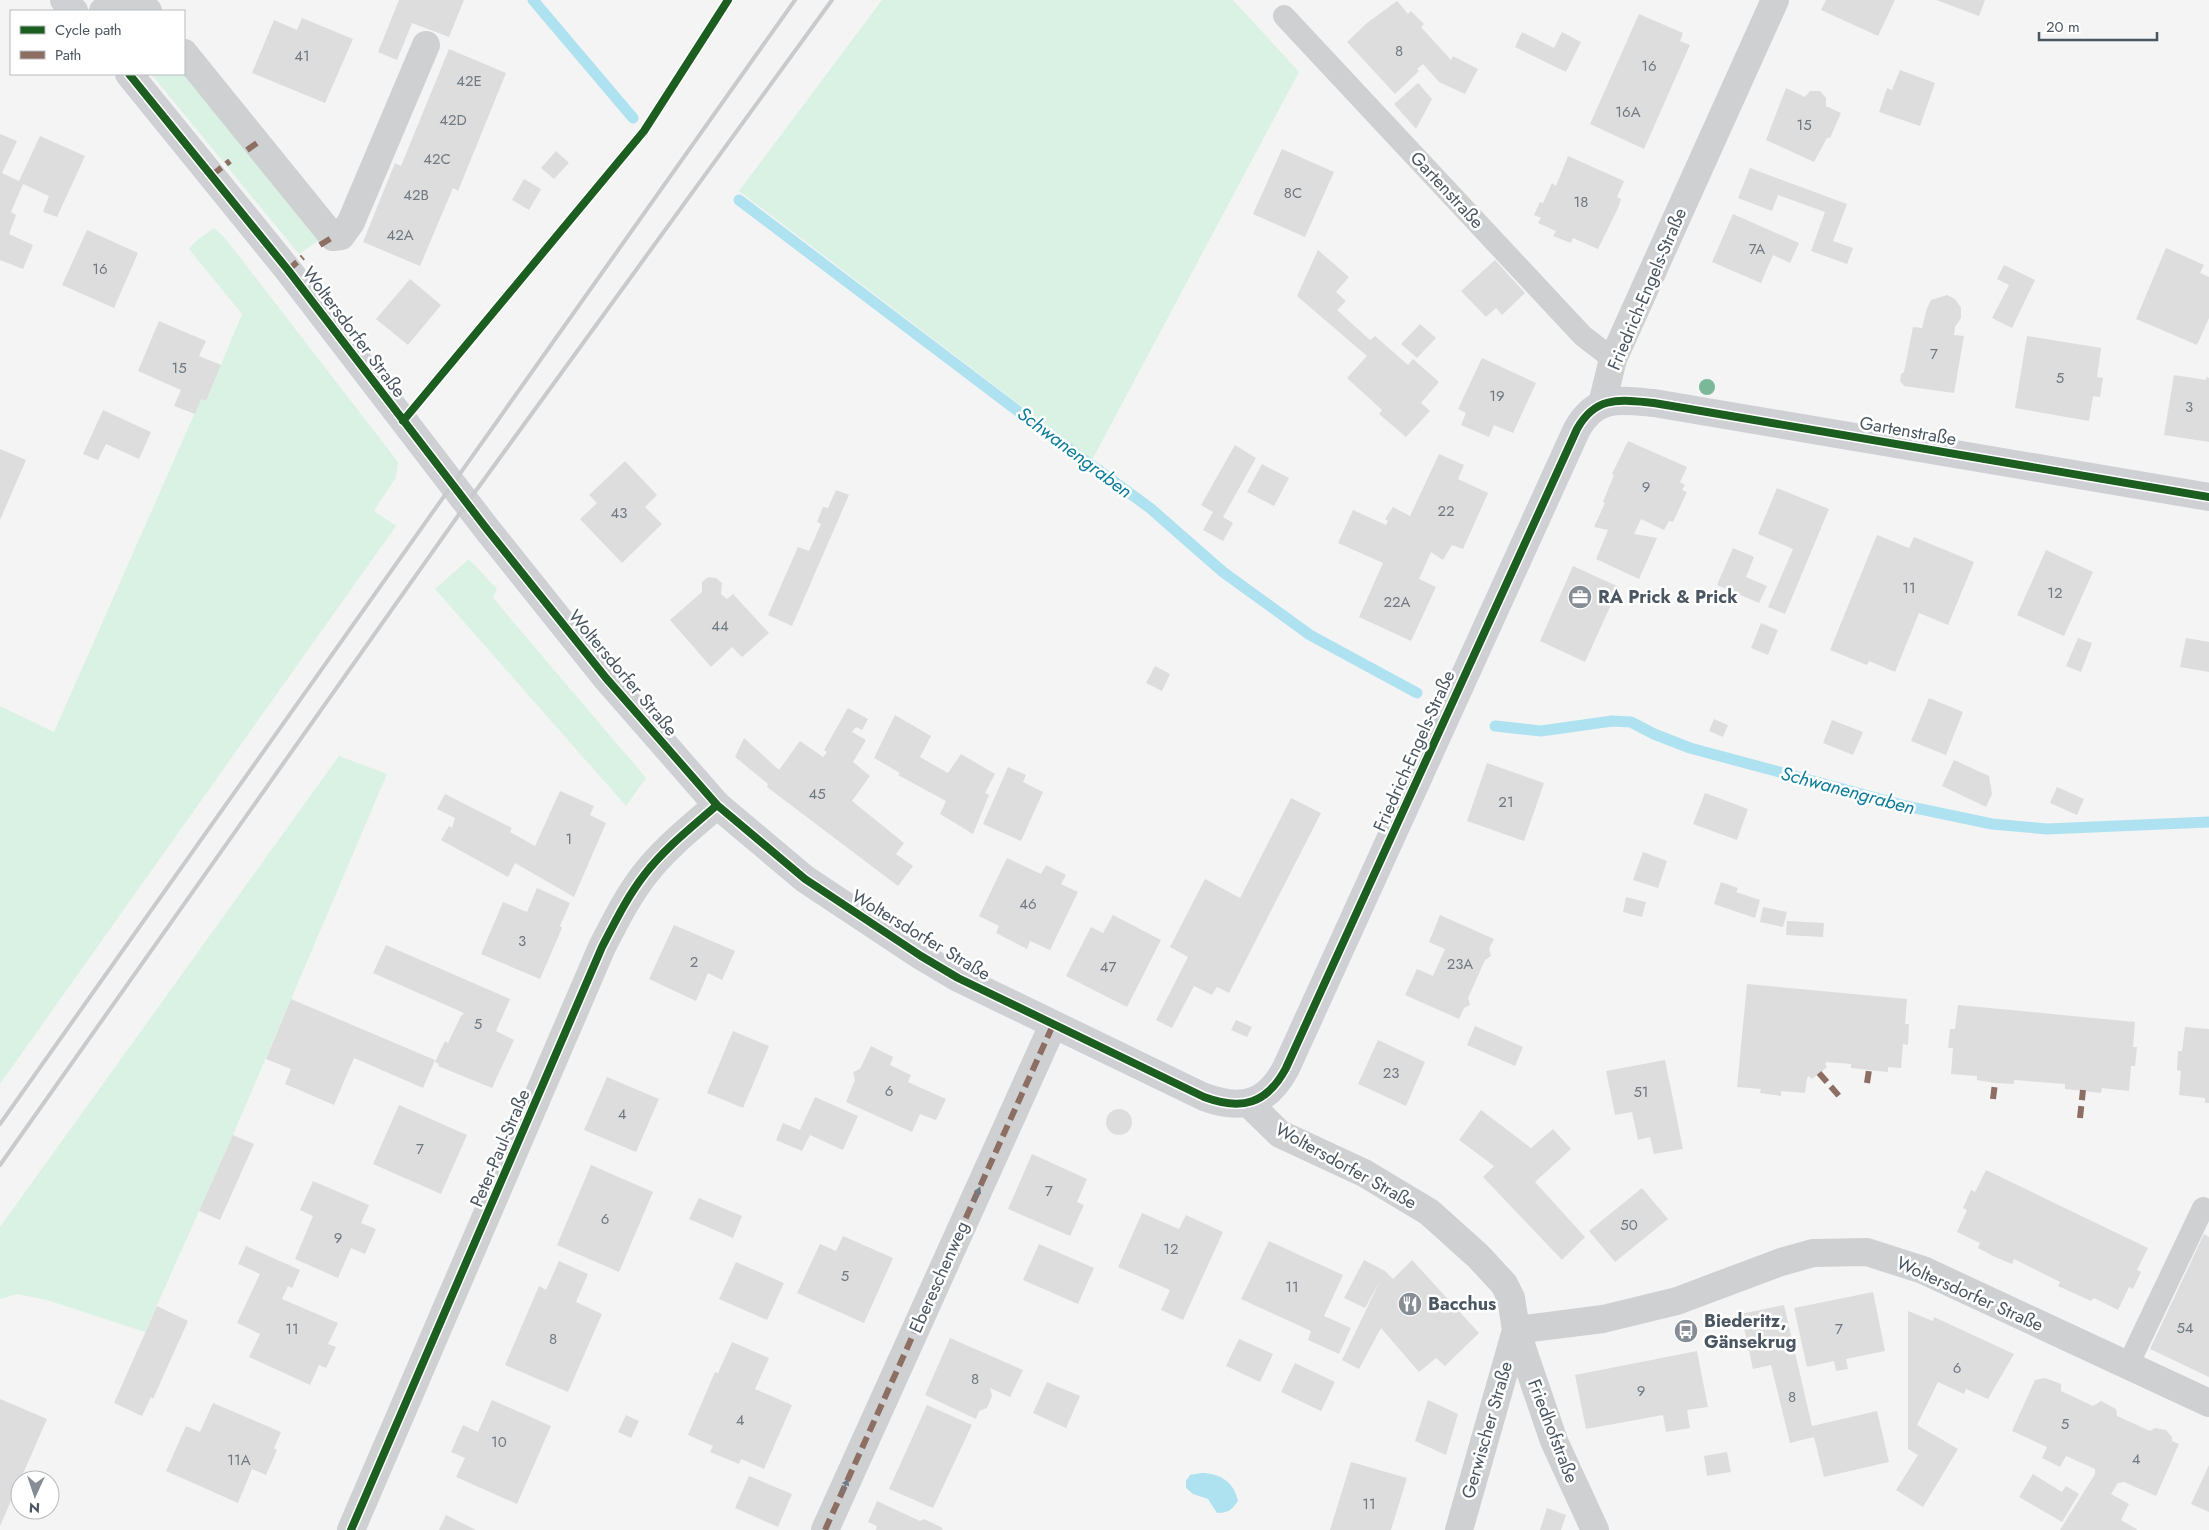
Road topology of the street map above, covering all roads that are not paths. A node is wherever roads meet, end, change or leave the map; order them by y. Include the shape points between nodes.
1 (64, 0) edge
2 (117, 0) edge
3 (132, 0) edge
4 (1775, 0) edge
5 (73, 10) edge
6 (104, 10) edge
7 (147, 10) edge
8 (1284, 16) dead end
9 (426, 45) dead end
10 (185, 55) edge
11 (130, 75) edge
12 (1613, 359) junction
13 (1602, 404) junction
14 (2209, 497) edge
15 (717, 805) junction
16 (1053, 1025) junction
17 (1248, 1103) junction
18 (2203, 1208) dead end
19 (1516, 1330) junction
20 (2128, 1365) junction
21 (2209, 1403) edge
22 (351, 1530) edge
23 (825, 1530) edge
24 (1459, 1530) edge
25 (1595, 1530) edge

1 - 5 street
2 - 6 street
3 - 7 street
4 - 12 street, Friedrich-Engels-Straße
8 - 12 lane, Gartenstraße via 1583,336
9 - 10 street via 351,222 342,236 333,237
11 - 15 street, Woltersdorfer Straße via 288,270 606,678
12 - 13 street, Friedrich-Engels-Straße
13 - 14 street, Gartenstraße via 1615,401 1654,403
13 - 17 street, Friedrich-Engels-Straße via 1588,413 1577,429 1286,1068 1267,1095
15 - 16 street, Woltersdorfer Straße via 805,879 883,933 958,978
15 - 22 street, Peter-Paul-Straße via 645,874 602,947
16 - 17 street, Woltersdorfer Straße via 1204,1097 1226,1104
23 -> 16 street, Ebereschenweg
17 - 19 street, Woltersdorfer Straße via 1280,1134 1364,1173 1428,1212 1504,1284
18 - 20 lane
19 - 20 street, Woltersdorfer Straße via 1603,1319 1677,1301 1813,1253 1867,1252 1923,1270
19 - 24 street, Gerwischer Straße
19 - 25 street, Friedhofstraße via 1554,1441
20 - 21 street, Woltersdorfer Straße

